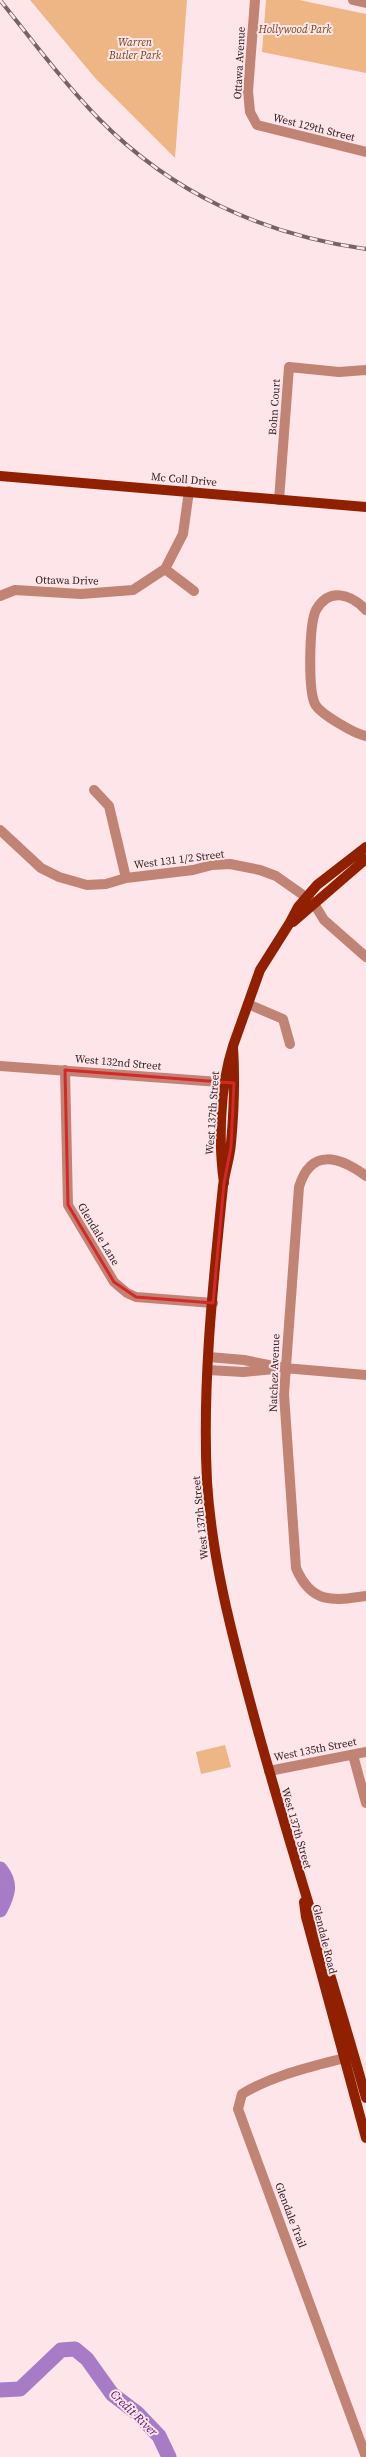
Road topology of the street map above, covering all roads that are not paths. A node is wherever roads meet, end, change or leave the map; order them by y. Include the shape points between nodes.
1 (255, 0) edge
2 (353, 0) edge
3 (366, 3) edge
4 (257, 125) joint
5 (366, 152) edge
6 (366, 369) edge
7 (0, 476) edge
8 (189, 491) junction
9 (279, 500) junction
10 (366, 508) edge
11 (165, 569) junction
12 (194, 591) dead end
13 (0, 596) edge
14 (366, 610) edge
15 (366, 736) edge
16 (94, 790) dead end
17 (0, 830) edge
18 (366, 848) edge
19 (366, 859) edge
20 (126, 878) junction
21 (310, 900) junction
22 (366, 957) edge
23 (248, 1004) junction
24 (290, 1044) dead end
25 (0, 1066) edge
26 (65, 1070) junction
27 (229, 1083) junction
28 (366, 1176) edge
29 (213, 1303) junction
30 (209, 1357) junction
31 (284, 1368) junction
32 (208, 1370) junction
33 (366, 1374) edge
34 (362, 1596) edge
35 (366, 1752) edge
36 (352, 1755) junction
37 (268, 1770) junction
38 (366, 1803) edge
39 (303, 1888) junction
40 (354, 2055) junction
41 (344, 2058) junction
42 (366, 2098) edge
43 (366, 2138) edge
44 (366, 2457) edge

1 - 4 street, Ottawa Avenue via 248,91 250,112
2 - 3 street
4 - 5 street, West 129th Street
6 - 9 street, Bohn Court via 339,372 288,367
7 - 8 main road, Mc Coll Drive
8 - 9 main road, Mc Coll Drive
8 - 11 street via 182,534
9 - 10 main road, Mc Coll Drive
11 - 12 street
11 - 13 street, Ottawa Drive via 133,590 81,594 15,590
14 - 15 street via 349,596 340,594 329,596 322,603 314,618 309,684 315,705 355,733
16 - 20 street via 109,806
17 - 20 street, West 131 1/2 Street via 41,868 59,877 87,885 106,884
18 - 21 main road, West 137th Street via 317,885
19 - 21 main road, West 137th Street
20 - 21 street, West 131 1/2 Street via 230,864 276,876
21 - 22 street, West 131 1/2 Street via 324,920
21 - 23 main road, West 137th Street via 289,924 260,970
23 - 24 street via 283,1019
23 - 27 main road, West 137th Street via 234,1046
25 - 26 street, West 132nd Street
26 - 27 street, West 132nd Street
26 - 29 street, Glendale Lane via 68,1205 114,1282 136,1297
27 - 29 main road, West 137th Street via 231,1147 224,1183
28 - 31 street, Natchez Avenue via 348,1163 329,1159 313,1165 301,1179
29 - 30 main road, West 137th Street
30 - 31 street via 244,1360
30 - 32 main road, West 137th Street
31 - 32 street via 243,1372
31 - 33 street
31 - 34 street, Natchez Avenue via 284,1410 296,1568 300,1579 316,1596 339,1600
32 - 37 main road, West 137th Street via 207,1466 212,1542
35 - 36 street, West 135th Street
36 - 37 street, West 135th Street
36 - 38 street
37 - 39 main road, West 137th Street
39 - 40 main road, Glendale Road via 321,1940
39 - 41 main road, Glendale Road via 306,1917
40 - 41 street, Glendale Trail
40 - 42 main road, Glendale Road
41 - 43 main road, Glendale Road
41 - 44 street, Glendale Trail via 255,2086 242,2094 238,2109

